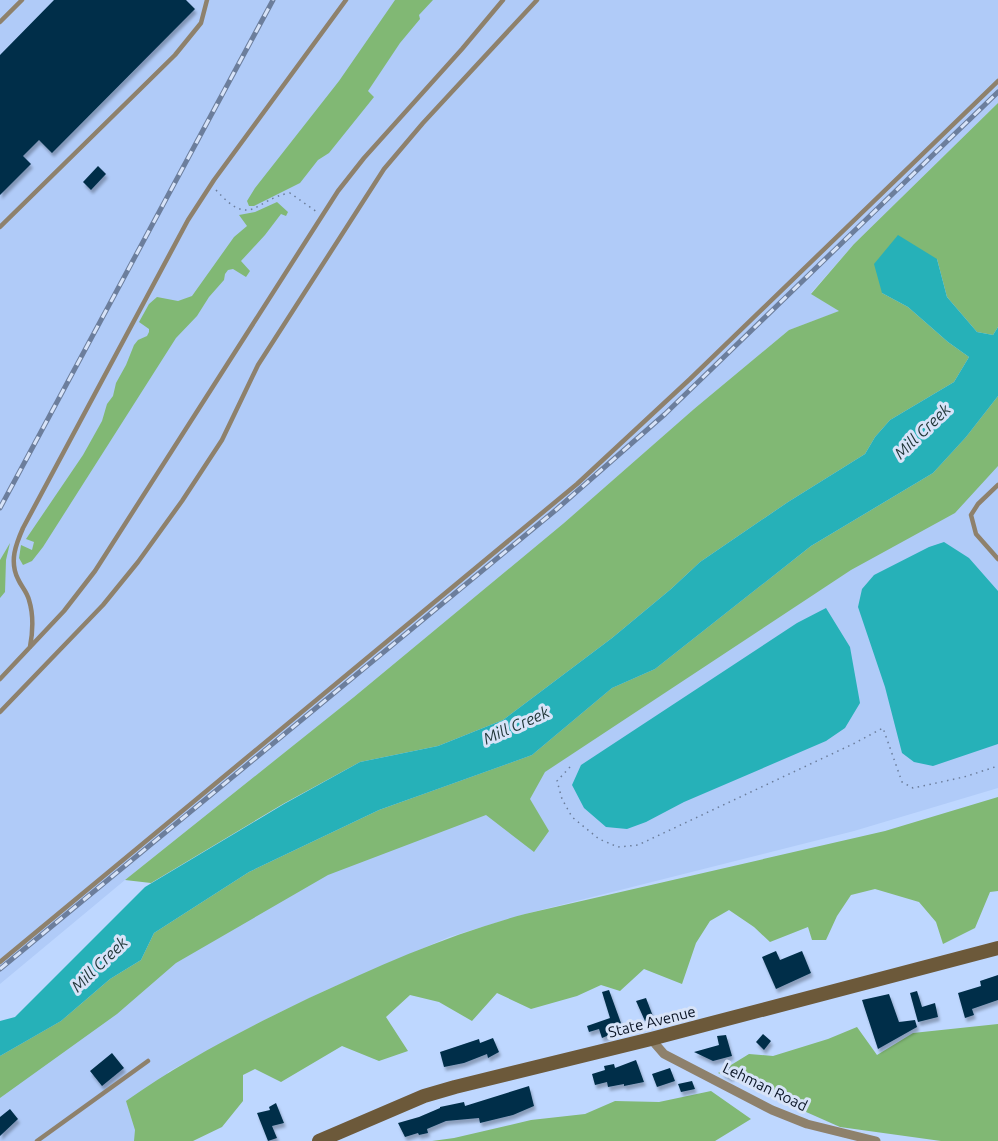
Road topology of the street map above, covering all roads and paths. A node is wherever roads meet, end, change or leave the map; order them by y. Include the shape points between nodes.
1 (22, 0) edge
2 (346, 0) edge
3 (502, 0) edge
4 (537, 0) edge
5 (208, 1) edge
6 (0, 22) edge
7 (998, 81) edge
8 (211, 185) junction
9 (322, 216) junction
10 (0, 227) edge
11 (998, 485) edge
12 (998, 559) edge
13 (30, 647) junction
14 (0, 679) edge
15 (0, 712) edge
16 (998, 766) edge
17 (570, 767) dead end
18 (998, 948) edge
19 (0, 962) edge
20 (651, 1040) junction
21 (148, 1061) dead end
22 (828, 1130) junction
23 (37, 1141) edge
24 (319, 1141) edge
25 (826, 1141) edge
26 (876, 1141) edge

1 - 6 lane
2 - 8 lane
3 - 9 lane via 364,158
4 - 15 lane via 384,169 258,365 218,448 182,501 104,605
5 - 10 lane via 201,22 175,55
7 - 19 lane via 577,484
8 - 9 path via 238,209 252,210 290,193
8 - 13 lane via 178,237 14,549 16,575 32,612
9 - 13 lane via 95,571
11 - 12 lane via 971,515 976,534
13 - 14 lane
16 - 17 path via 913,788 902,782 883,728 638,844 618,847 599,839 572,817 557,781
18 - 20 main road, State Avenue
20 - 22 street, Lehman Road via 664,1054 772,1110
20 - 24 main road, State Avenue via 424,1096
21 - 23 lane
22 - 25 street
22 - 26 street, Lehman Road

